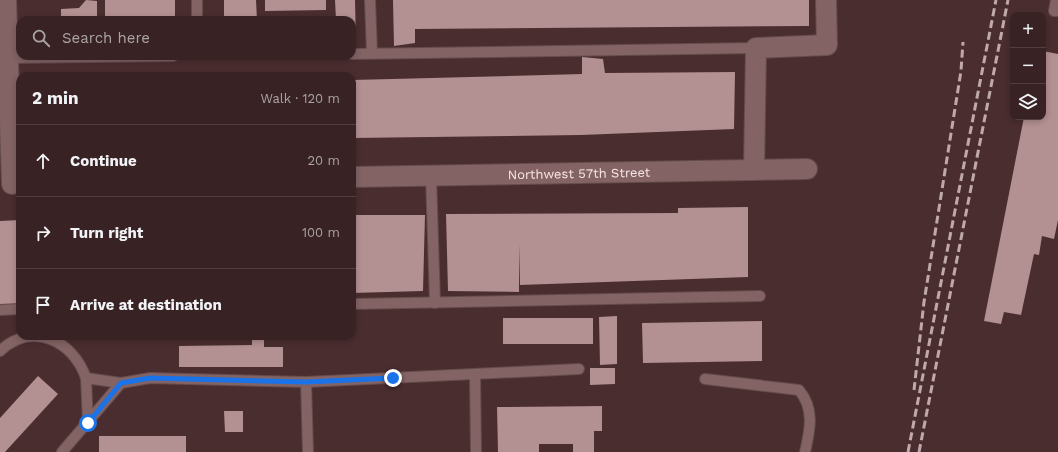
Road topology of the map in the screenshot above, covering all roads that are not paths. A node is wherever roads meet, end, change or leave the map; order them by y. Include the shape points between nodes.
1 (6, 0) edge
2 (197, 0) edge
3 (370, 0) edge
4 (826, 0) edge
5 (1056, 0) edge
6 (1058, 11) edge
7 (198, 16) edge
8 (756, 48) junction
9 (372, 53) junction
10 (356, 54) edge
11 (8, 58) junction
12 (16, 58) edge
13 (807, 169) dead end
14 (754, 170) junction
15 (431, 176) junction
16 (356, 177) edge
17 (13, 186) edge
18 (760, 296) dead end
19 (435, 303) junction
20 (356, 304) edge
21 (16, 309) edge
22 (0, 310) edge
23 (17, 340) edge
24 (54, 340) edge
25 (0, 351) edge
26 (579, 369) dead end
27 (475, 374) junction
28 (86, 378) junction
29 (705, 379) dead end
30 (306, 382) junction
31 (121, 383) junction
32 (88, 423) junction
33 (62, 452) edge
34 (308, 452) edge
35 (476, 452) edge
36 (806, 452) edge

1 - 11 street
2 - 7 lane
3 - 9 lane
4 - 8 street via 827,45
5 - 6 lane via 1054,11
8 - 9 lane
8 - 14 street
9 - 10 lane
11 - 12 lane
11 - 17 street
13 - 14 street, Northwest 57th Street
14 - 15 street, Northwest 57th Street
15 - 16 street, Northwest 57th Street
15 - 19 lane
18 - 19 lane
19 - 20 lane
21 - 22 lane
23 - 25 lane
24 - 28 lane via 66,346 75,356
26 - 27 lane
27 - 30 lane
27 - 35 lane
28 - 31 lane
28 - 32 lane
29 - 36 lane via 799,390 806,398 810,409
30 - 31 lane via 150,378
30 - 34 lane
31 - 32 lane
32 - 33 lane

